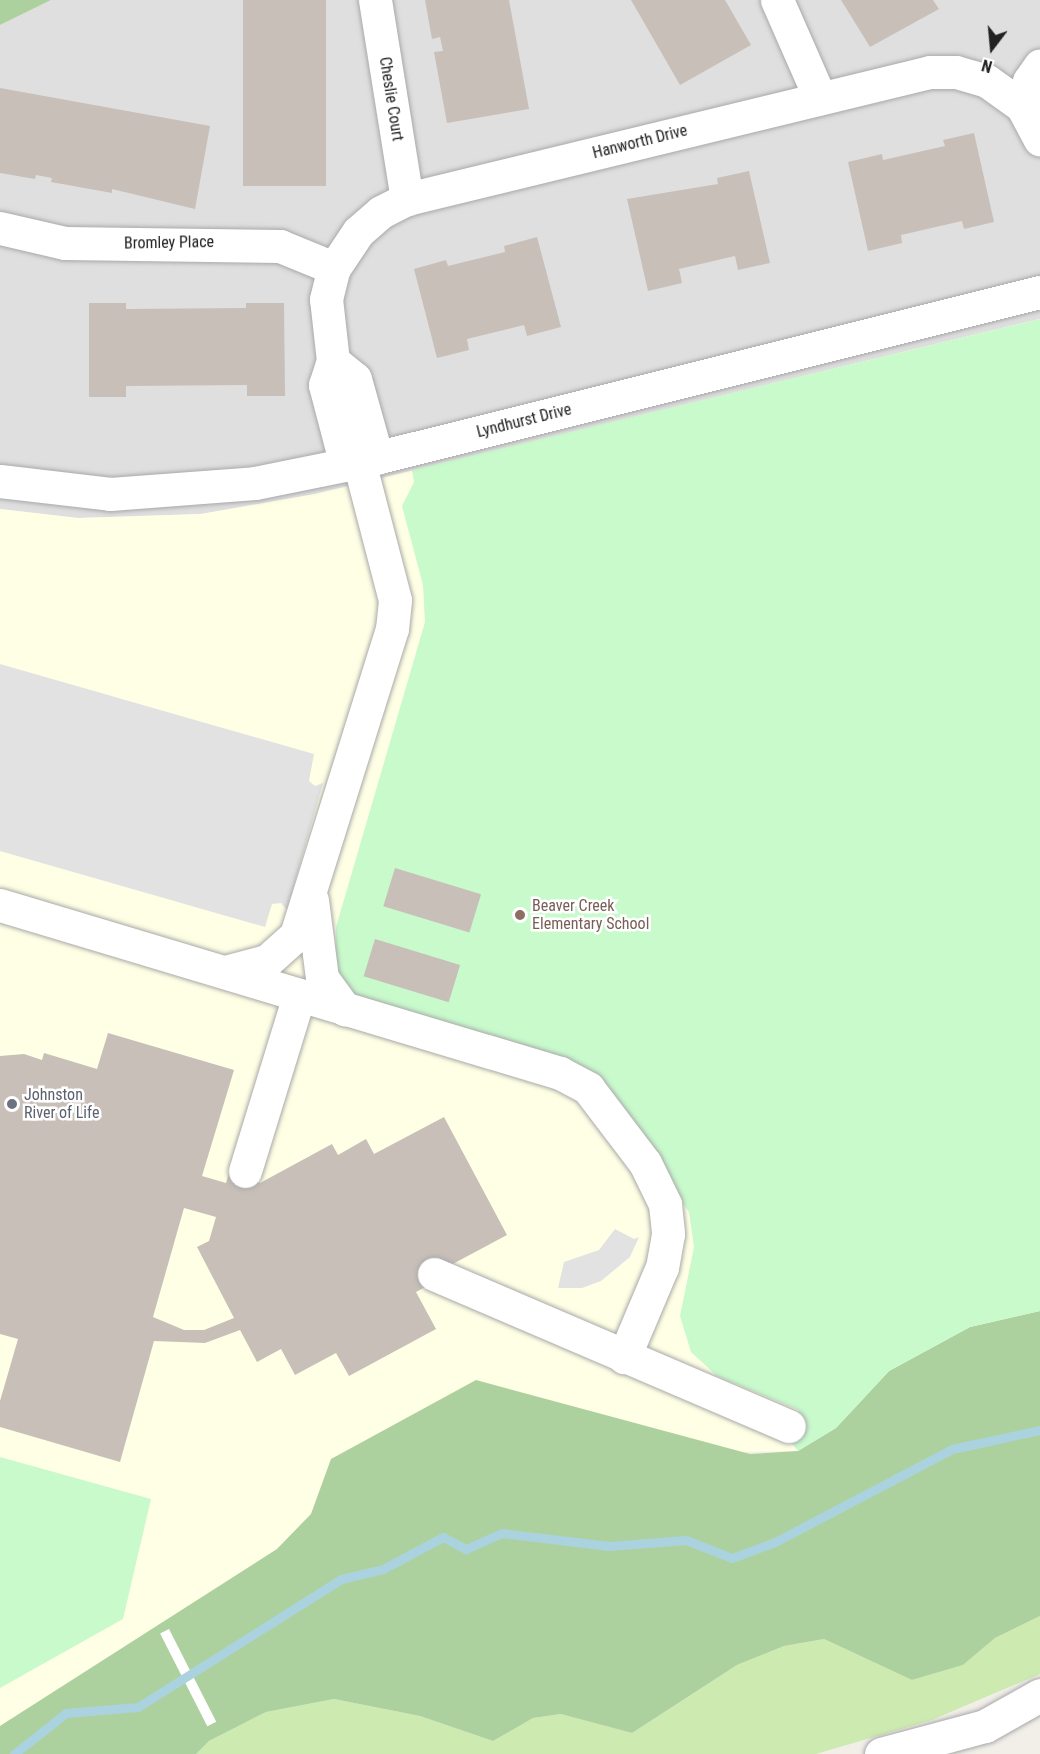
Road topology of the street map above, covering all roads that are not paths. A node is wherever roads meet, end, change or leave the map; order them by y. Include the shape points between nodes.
1 (375, 0) edge
2 (777, 0) edge
3 (1040, 65) edge
4 (820, 98) junction
5 (1022, 106) junction
6 (1040, 140) edge
7 (408, 199) junction
8 (0, 228) edge
9 (334, 268) junction
10 (1040, 292) edge
11 (361, 462) junction
12 (0, 481) edge
13 (311, 898) junction
14 (0, 905) edge
15 (229, 971) junction
16 (299, 995) junction
17 (345, 1010) junction
18 (245, 1171) dead end
19 (434, 1274) dead end
20 (624, 1357) junction
21 (789, 1426) dead end
22 (1040, 1695) edge
23 (956, 1745) edge
24 (881, 1754) edge

1 - 7 street, Cheslie Court
2 - 4 street
3 - 5 street via 1029,81
4 - 5 street, Hanworth Drive via 917,74 956,72 987,81
4 - 7 street, Hanworth Drive
5 - 6 street, Hanworth Drive
7 - 9 street, Hanworth Drive via 381,212 358,232
8 - 9 street, Bromley Place via 65,243 280,246
9 - 11 street, Hanworth Drive via 326,299 333,362 355,379
10 - 11 street, Lyndhurst Drive
11 - 12 street, Lyndhurst Drive via 188,491 110,494
11 - 13 street, Hanworth Drive via 395,600 392,629
13 - 15 street, Hanworth Drive via 296,935 282,950 248,968
13 - 17 street via 322,978
14 - 15 street
15 - 16 street
16 - 17 street
16 - 18 street
17 - 20 street via 560,1073 588,1089 645,1162 665,1204 668,1234 662,1267
19 - 20 street
20 - 21 street
22 - 23 street
23 - 24 street

